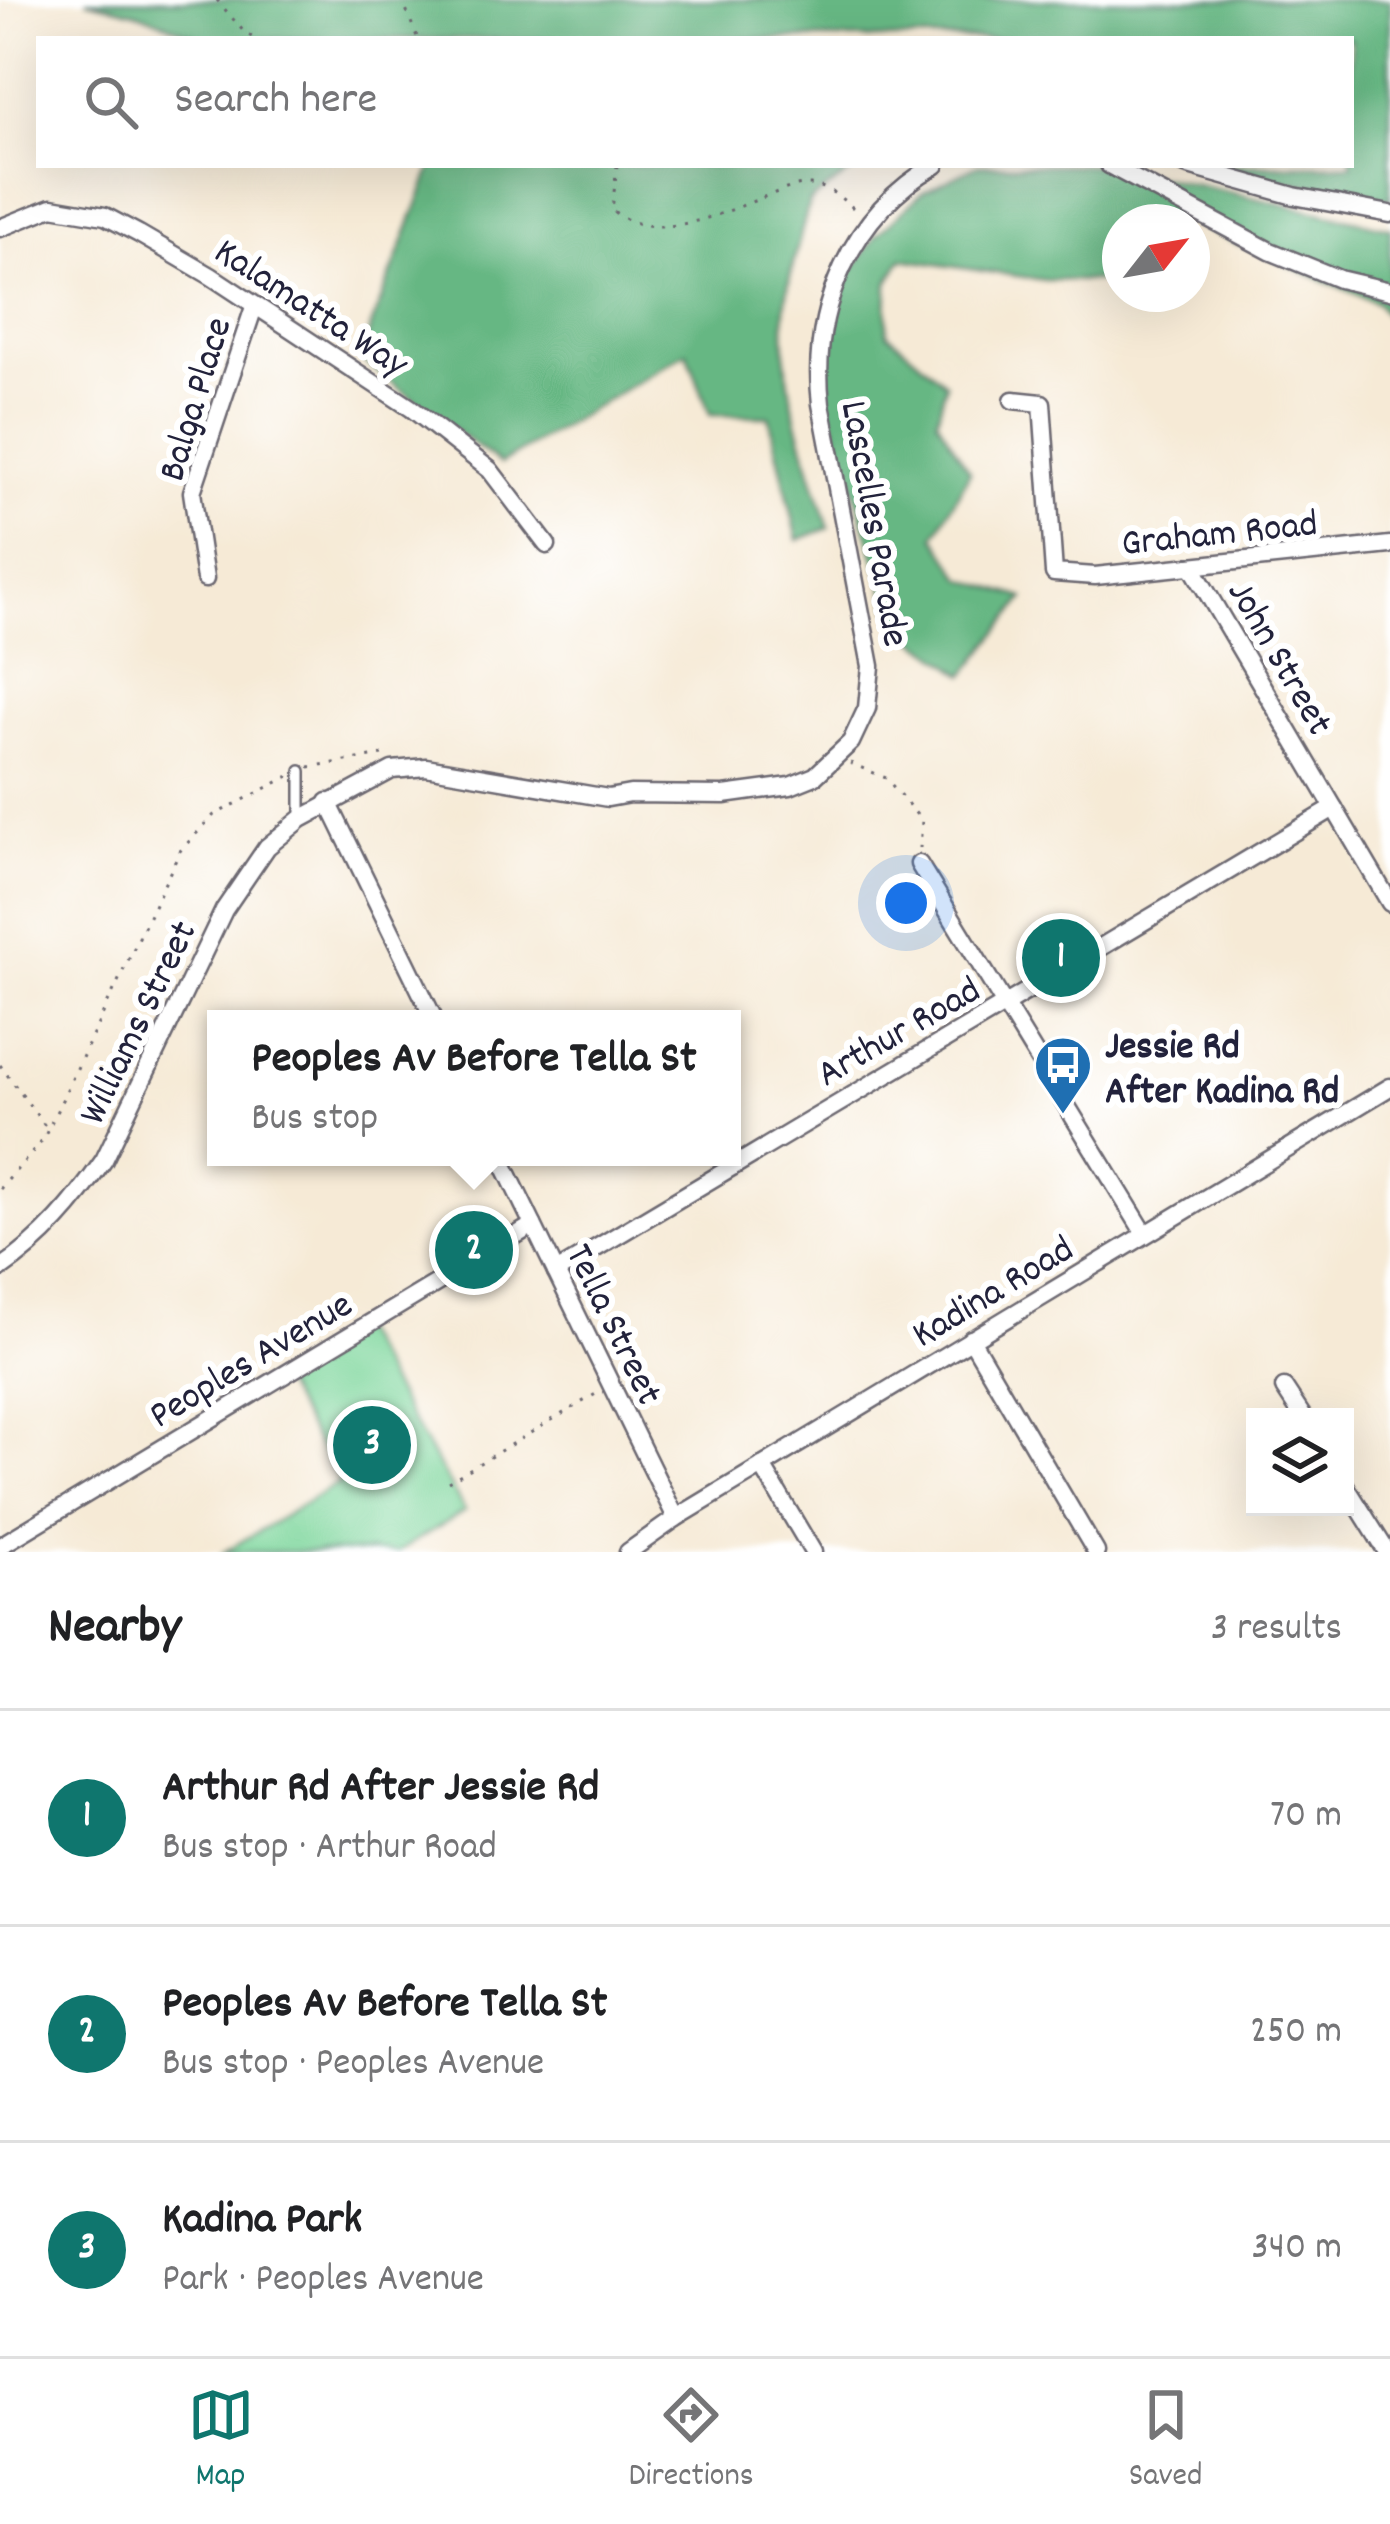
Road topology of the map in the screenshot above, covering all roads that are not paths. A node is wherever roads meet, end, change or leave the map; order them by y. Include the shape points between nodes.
1 (932, 168) edge
2 (1115, 168) edge
3 (1196, 168) edge
4 (1390, 214) edge
5 (0, 228) edge
6 (1390, 291) edge
7 (254, 308) junction
8 (1013, 400) dead end
9 (548, 545) dead end
10 (1390, 545) edge
11 (1192, 567) junction
12 (205, 579) dead end
13 (301, 771) road end
14 (328, 802) junction
15 (1334, 808) junction
16 (302, 819) junction
17 (919, 864) road end
18 (1390, 903) edge
19 (1005, 1004) junction
20 (430, 1010) edge
21 (1390, 1087) edge
22 (741, 1162) edge
23 (504, 1166) edge
24 (734, 1166) edge
25 (533, 1226) junction
26 (1145, 1234) junction
27 (0, 1268) edge
28 (556, 1272) junction
29 (971, 1339) junction
30 (1284, 1388) dead end
31 (1297, 1408) edge
32 (762, 1466) junction
33 (1354, 1499) edge
34 (676, 1518) junction
35 (0, 1546) edge
36 (628, 1552) edge
37 (813, 1552) edge
38 (1096, 1552) edge
39 (1387, 1552) edge

1 - 14 street, Lascelles Parade via 872,222 826,302 819,334 821,404 872,666 867,709 837,758 790,786 724,795 608,798 426,767 392,770
2 - 6 street via 1270,250
3 - 4 street
5 - 7 street, Kalamatta Way via 52,207 105,216
7 - 9 street, Kalamatta Way via 411,408 490,470
7 - 12 street, Balga Place via 192,491
8 - 11 street, Graham Road via 1042,403 1054,573
10 - 11 street, Graham Road
11 - 15 street, John Street
13 - 16 lane
14 - 16 street, Williams Street
14 - 20 street
15 - 18 street, John Street
15 - 19 street, Arthur Road
16 - 27 street, Williams Street via 267,847 224,910 104,1160 46,1232
17 - 19 street
19 - 22 street, Arthur Road
19 - 26 street
21 - 26 street, Kadina Road
23 - 25 street, Tella Street
24 - 28 street, Arthur Road
25 - 28 street, Tella Street
25 - 35 street, Peoples Avenue
26 - 29 street, Kadina Road
28 - 34 street, Tella Street
29 - 32 street, Kadina Road
29 - 38 street
30 - 31 street
32 - 34 street, Kadina Road
32 - 37 street
33 - 39 street
34 - 36 street, Kadina Road

